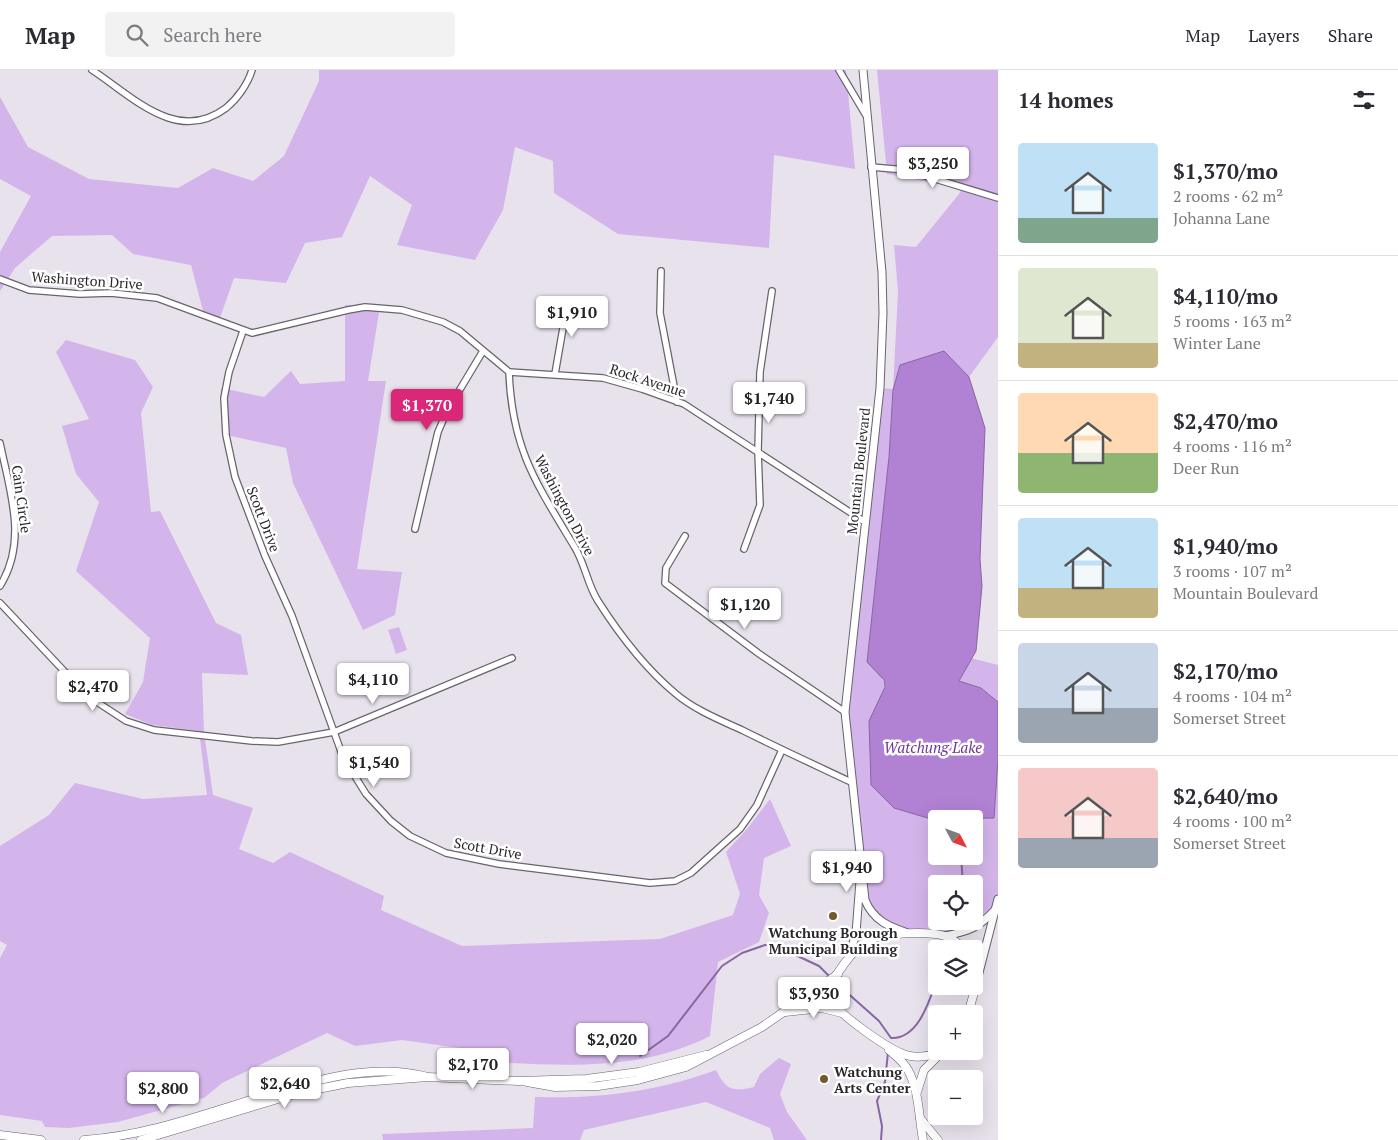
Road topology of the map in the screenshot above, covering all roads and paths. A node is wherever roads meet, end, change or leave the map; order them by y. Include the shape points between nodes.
1 (92, 70) edge
2 (252, 70) edge
3 (840, 70) edge
4 (863, 70) edge
5 (867, 117) junction
6 (871, 167) junction
7 (998, 198) edge
8 (661, 271) dead end
9 (0, 278) edge
10 (772, 291) dead end
11 (564, 301) dead end
12 (243, 330) junction
13 (483, 351) junction
14 (509, 372) junction
15 (555, 374) junction
16 (677, 402) junction
17 (0, 443) edge
18 (758, 451) junction
19 (865, 522) junction
20 (415, 529) dead end
21 (685, 536) dead end
22 (744, 549) dead end
23 (0, 586) edge
24 (0, 603) edge
25 (512, 658) dead end
26 (845, 712) junction
27 (334, 732) junction
28 (782, 750) junction
29 (851, 782) junction
30 (861, 873) junction
31 (998, 901) edge
32 (997, 911) edge
33 (983, 923) edge
34 (983, 927) edge
35 (971, 930) edge
36 (991, 933) junction
37 (910, 934) junction
38 (957, 937) junction
39 (959, 940) edge
40 (848, 958) junction
41 (983, 961) edge
42 (827, 984) junction
43 (786, 1012) junction
44 (844, 1014) junction
45 (928, 1054) edge
46 (900, 1056) junction
47 (935, 1060) edge
48 (428, 1077) junction
49 (916, 1094) junction
50 (919, 1116) junction
51 (0, 1135) edge
52 (41, 1140) edge
53 (84, 1140) edge
54 (141, 1140) edge
55 (922, 1140) edge
56 (938, 1140) edge

1 - 2 street via 151,111 184,121 217,114 239,93
3 - 5 street
4 - 5 street, Mountain Boulevard
5 - 6 street, Mountain Boulevard
6 - 7 street via 906,170
6 - 19 street, Mountain Boulevard via 883,313 880,388
8 - 16 street via 660,313
9 - 12 street, Washington Drive via 29,290 124,293 157,298
10 - 18 street via 760,372
11 - 15 street via 564,328
12 - 13 street, Washington Drive via 259,333 348,310 381,307 443,322 460,331
12 - 27 street, Scott Drive via 224,398 228,452 243,503 292,616
13 - 14 street, Washington Drive
13 - 20 street via 438,432
14 - 15 street, Rock Avenue
14 - 28 street, Washington Drive via 512,415 521,450 546,502 579,554 592,590 609,617 656,675 677,695 707,714
15 - 16 street, Rock Avenue via 603,378
16 - 18 street, Rock Avenue
17 - 23 street, Cain Circle via 17,532 14,556
18 - 19 street, Rock Avenue
18 - 22 street via 760,505
19 - 26 street, Mountain Boulevard
21 - 26 street via 666,568 665,583 758,653
24 - 27 street via 79,687 126,721 154,730 278,742
25 - 27 street
26 - 29 street, Mountain Boulevard
27 - 28 street, Scott Drive via 343,757 366,794 390,821 422,842 446,853 499,864 650,883 675,881 691,873 740,829 757,805
28 - 29 street, Washington Drive
29 - 30 street, Mountain Boulevard
30 - 37 street, Mountain Boulevard via 865,900 874,915 888,926
30 - 40 street, Mountain Boulevard via 856,933
31 - 32 street
32 - 33 street
32 - 36 street
34 - 36 street
35 - 38 street
36 - 41 street
37 - 38 main road
37 - 40 main road via 872,939
38 - 39 main road
40 - 42 main road via 840,972
42 - 43 main road via 797,1001
42 - 44 main road via 830,1000
43 - 44 main road via 822,1008
43 - 48 main road via 706,1055 622,1075 518,1081
44 - 46 main road
45 - 46 main road
46 - 49 main road
47 - 49 main road via 924,1070
48 - 53 main road via 394,1072 330,1078 148,1130
48 - 54 main road via 365,1081 315,1089
49 - 50 main road
50 - 55 main road
50 - 56 main road
51 - 52 main road

